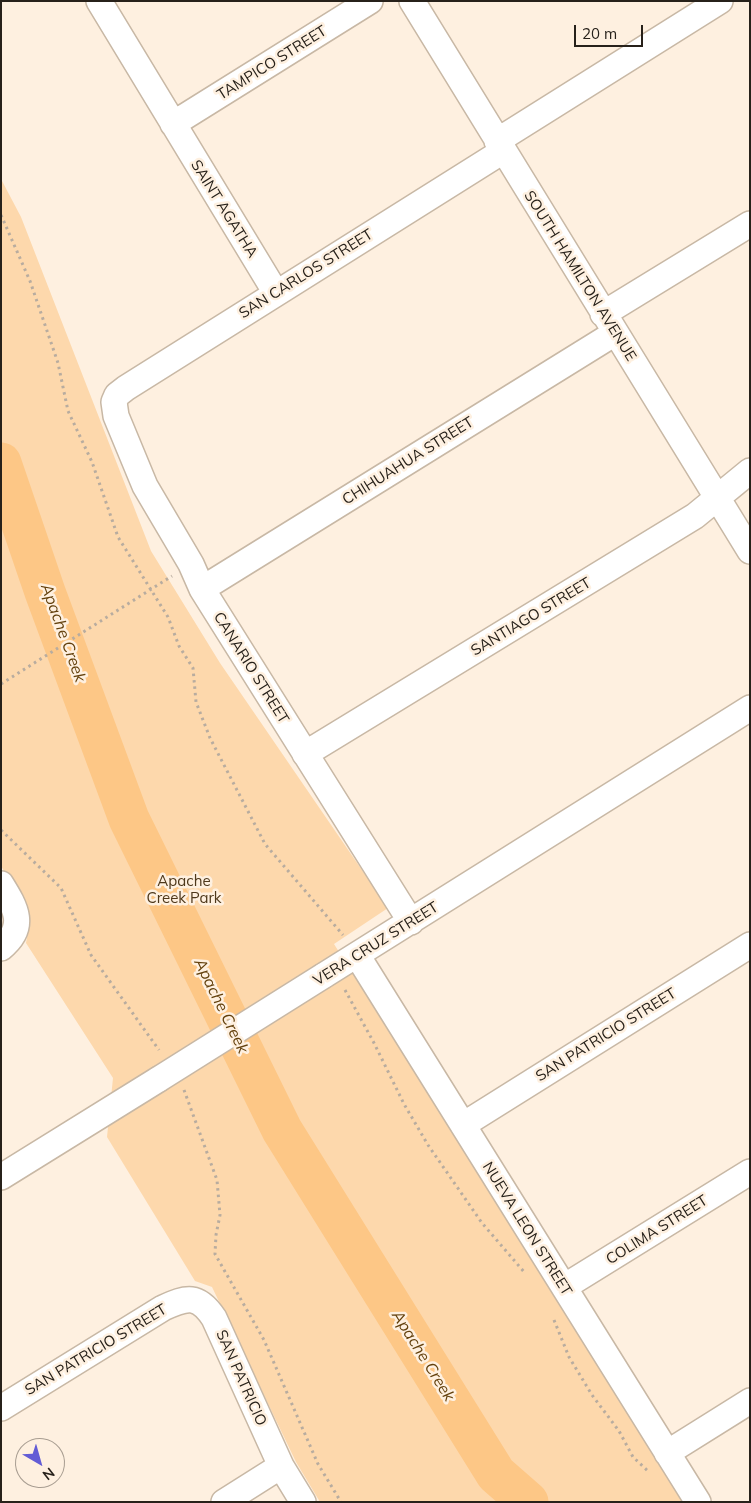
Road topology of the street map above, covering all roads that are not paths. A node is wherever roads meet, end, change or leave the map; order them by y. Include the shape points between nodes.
1 (98, 1) edge
2 (370, 1) edge
3 (412, 1) edge
4 (720, 1) edge
5 (173, 124) junction
6 (500, 146) junction
7 (750, 224) edge
8 (276, 293) junction
9 (609, 324) junction
10 (114, 402) joint
11 (750, 471) edge
12 (717, 497) junction
13 (750, 551) edge
14 (202, 589) junction
15 (750, 708) edge
16 (305, 754) junction
17 (1, 884) edge
18 (410, 922) junction
19 (750, 945) edge
20 (1, 948) edge
21 (357, 955) junction
22 (463, 1125) junction
23 (750, 1172) edge
24 (1, 1177) edge
25 (564, 1288) junction
26 (192, 1300) joint
27 (750, 1401) edge
28 (1, 1408) edge
29 (668, 1453) junction
30 (280, 1466) junction
31 (224, 1502) edge
32 (303, 1502) edge
33 (698, 1502) edge

1 - 5 street, SAINT AGATHA
2 - 5 street, TAMPICO STREET
3 - 6 street, SOUTH HAMILTON AVENUE
4 - 6 street, SAN CARLOS STREET
5 - 8 street, SAINT AGATHA
6 - 8 street, SAN CARLOS STREET
6 - 9 street, SOUTH HAMILTON AVENUE
7 - 9 street, CHIHUAHUA STREET
8 - 10 street, SAN CARLOS STREET via 126,388
9 - 12 street, SOUTH HAMILTON AVENUE
9 - 14 street, CHIHUAHUA STREET
10 - 14 street, CANARIO STREET via 116,416 145,486
11 - 12 street, SANTIAGO STREET
12 - 13 street, SOUTH HAMILTON AVENUE
12 - 16 street, SANTIAGO STREET via 695,516
14 - 16 street, CANARIO STREET
15 - 18 street, VERA CRUZ STREET
16 - 18 street, CANARIO STREET
17 - 20 street via 18,918 10,941
18 - 21 street, VERA CRUZ STREET
19 - 22 street, SAN PATRICIO STREET
21 - 22 street, NUEVA LEON STREET
21 - 24 street, VERA CRUZ STREET, bridge
22 - 25 street, NUEVA LEON STREET
23 - 25 street, COLIMA STREET
25 - 29 street, NUEVA LEON STREET
26 - 28 street, SAN PATRICIO STREET via 175,1302 163,1308
26 - 30 street, SAN PATRICIO via 205,1304 214,1318
27 - 29 street
29 - 33 street, NUEVA LEON STREET
30 - 31 street
30 - 32 street, SAN PATRICIO

